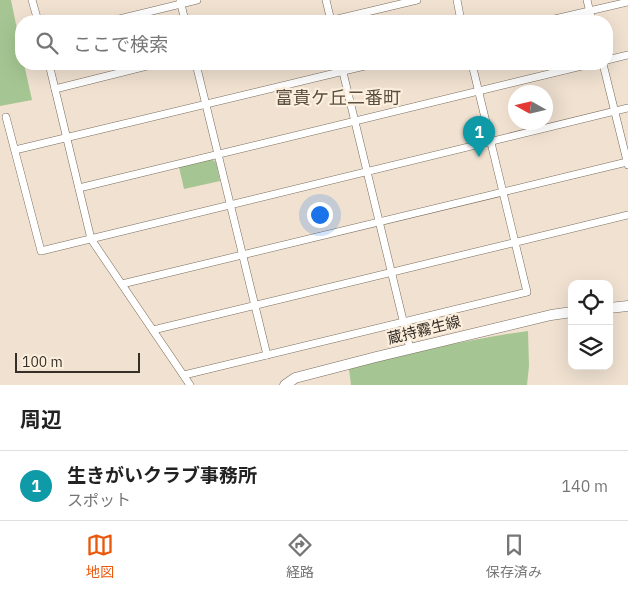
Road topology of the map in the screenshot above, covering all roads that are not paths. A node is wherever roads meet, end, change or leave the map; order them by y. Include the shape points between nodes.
1 (32, 0) edge
2 (197, 0) edge
3 (326, 0) edge
4 (417, 0) edge
5 (457, 0) edge
6 (587, 0) edge
7 (180, 2) edge
8 (628, 2) edge
9 (590, 11) junction
10 (36, 15) edge
11 (133, 15) edge
12 (183, 15) edge
13 (329, 15) edge
14 (355, 15) edge
15 (460, 15) edge
16 (572, 15) edge
17 (591, 15) edge
18 (628, 54) edge
19 (613, 58) edge
20 (50, 70) edge
21 (131, 70) edge
22 (197, 70) edge
23 (331, 70) edge
24 (343, 70) edge
25 (474, 70) edge
26 (565, 70) edge
27 (604, 70) edge
28 (55, 89) junction
29 (479, 91) junction
30 (205, 104) junction
31 (628, 108) edge
32 (614, 112) junction
33 (6, 117) dead end
34 (355, 121) junction
35 (66, 138) junction
36 (491, 141) junction
37 (15, 150) junction
38 (217, 154) junction
39 (628, 164) edge
40 (368, 171) junction
41 (79, 188) junction
42 (502, 192) junction
43 (229, 206) junction
44 (628, 215) edge
45 (380, 222) junction
46 (91, 239) junction
47 (516, 242) junction
48 (242, 255) junction
49 (392, 272) junction
50 (122, 284) junction
51 (254, 306) junction
52 (628, 306) edge
53 (613, 308) edge
54 (568, 313) edge
55 (404, 322) junction
56 (153, 330) junction
57 (410, 349) junction
58 (267, 355) junction
59 (184, 375) junction
60 (190, 385) edge
61 (285, 385) edge

1 - 10 street
2 - 7 street
3 - 13 street
4 - 14 street
5 - 15 street
6 - 9 street
7 - 11 street
7 - 12 street
8 - 9 street
9 - 16 street
9 - 17 street
18 - 19 street
20 - 28 street
21 - 28 street
22 - 30 street
23 - 30 street
24 - 34 street
25 - 29 street
26 - 29 street
27 - 32 street
28 - 35 street
29 - 34 street
29 - 36 street
30 - 35 street
30 - 38 street
31 - 32 street
32 - 36 street
32 - 39 street
33 - 37 street
34 - 38 street
34 - 40 street
35 - 37 street
35 - 41 street
36 - 40 street
36 - 42 street
37 - 46 street via 41,251
38 - 41 street
38 - 43 street
39 - 42 street
40 - 43 street
40 - 45 street
41 - 46 street
42 - 45 street
42 - 47 street
43 - 46 street
43 - 48 street
44 - 47 street
45 - 48 street
45 - 49 street
46 - 50 street
47 - 49 street
47 - 55 street via 527,292
48 - 50 street
48 - 51 street
49 - 51 street
49 - 55 street
50 - 56 street
51 - 56 street
51 - 58 street
52 - 53 main road
54 - 57 main road, 蔵持霧生線
55 - 57 street
55 - 58 street
56 - 59 street
57 - 61 main road, 蔵持霧生線 via 295,378
58 - 59 street
59 - 60 street

